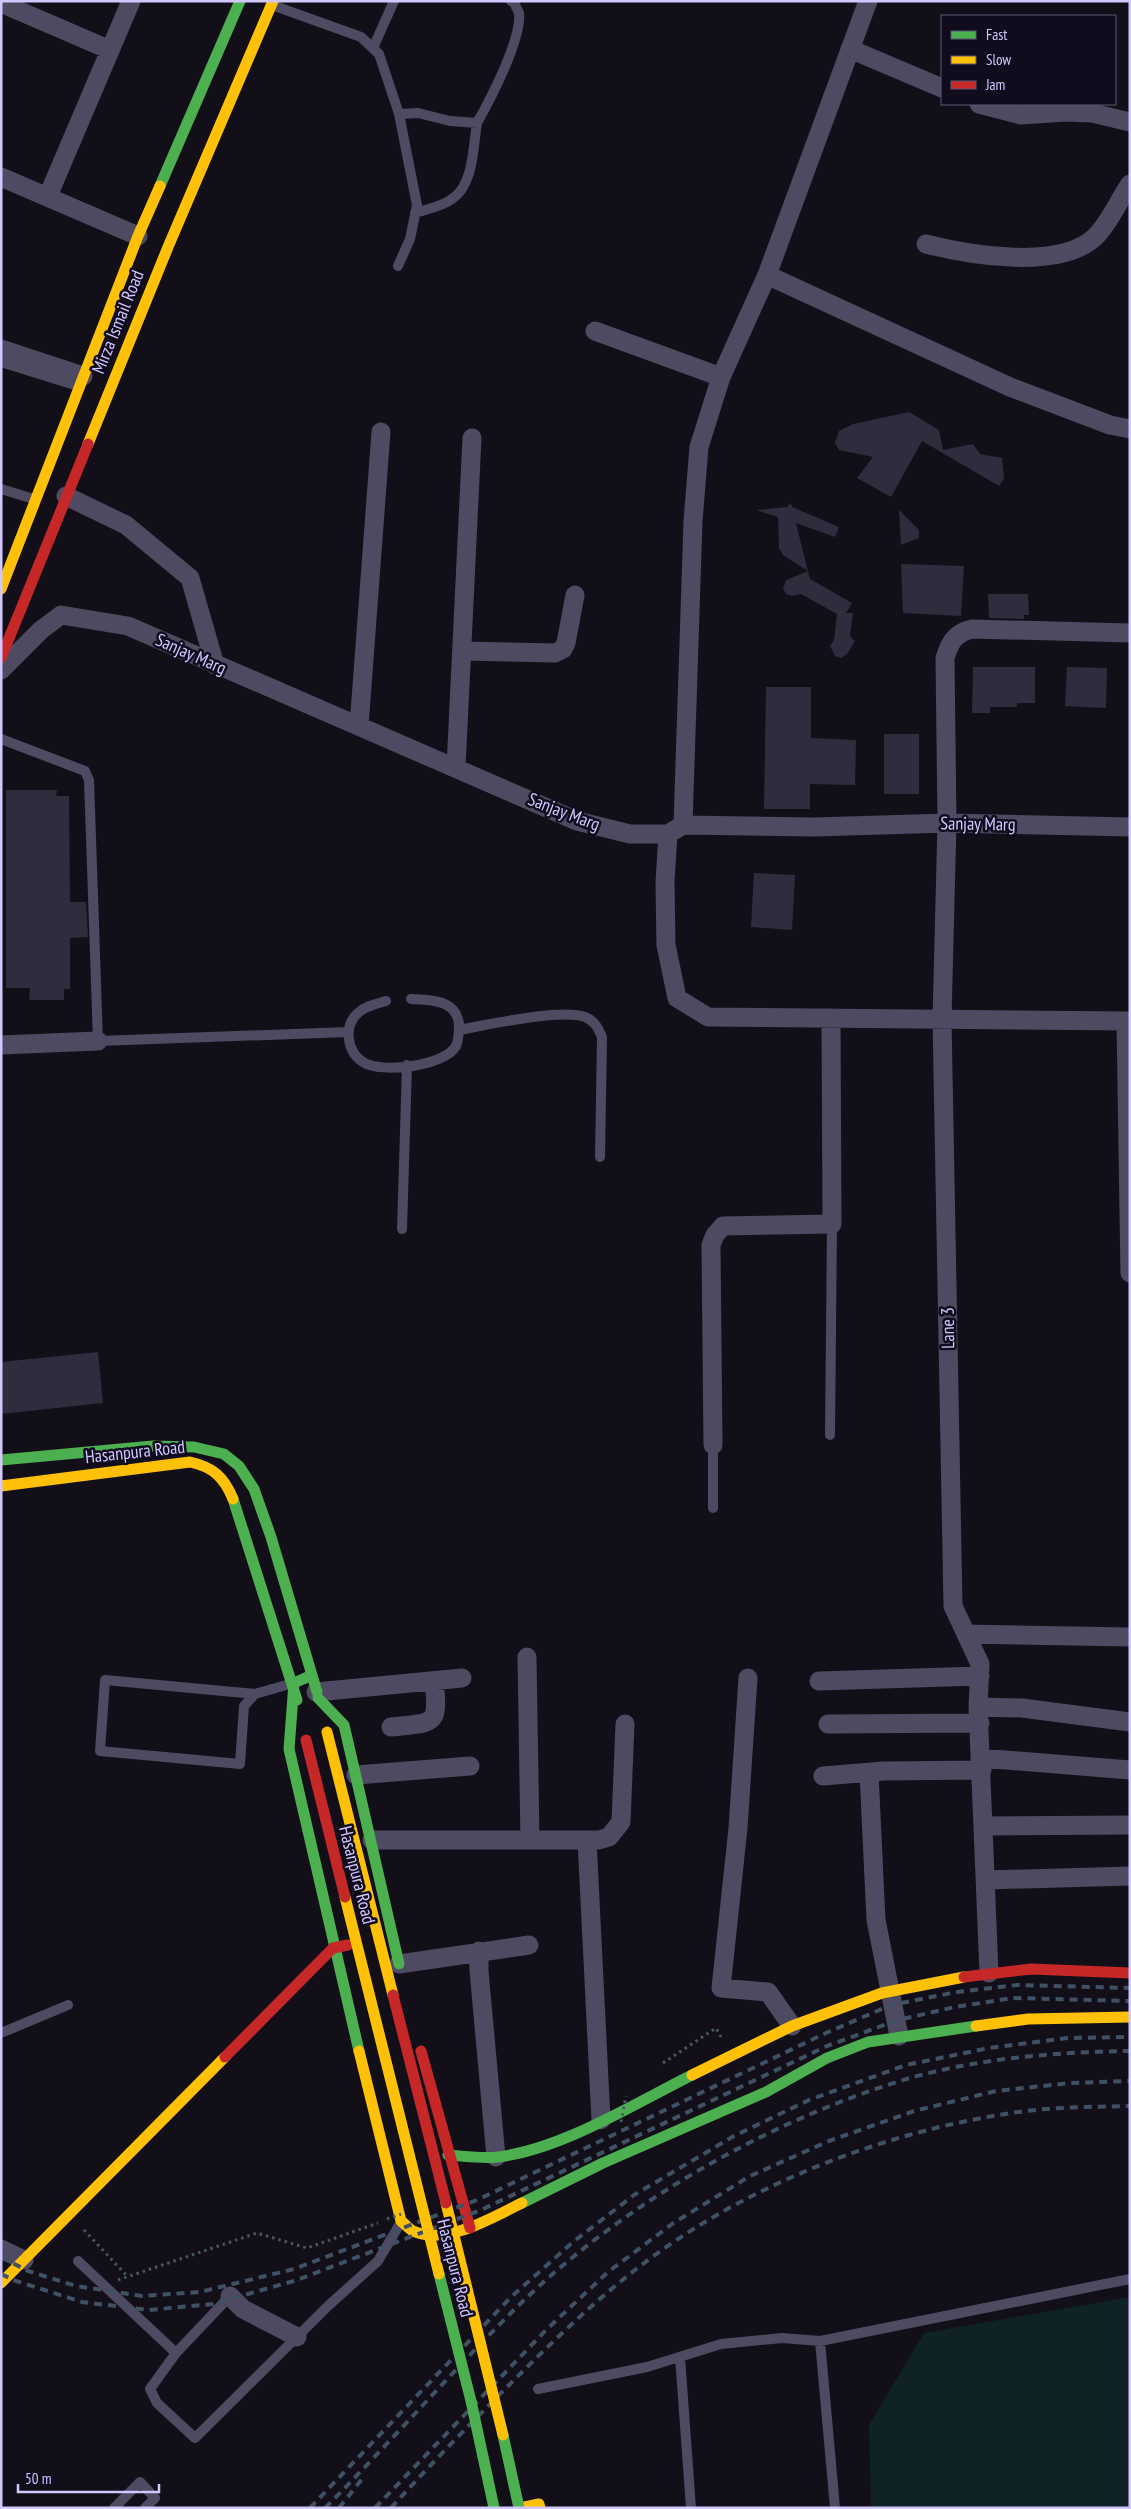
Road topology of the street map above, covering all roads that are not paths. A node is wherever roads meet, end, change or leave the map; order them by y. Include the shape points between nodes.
1 (131, 1) edge
2 (240, 1) edge
3 (394, 1) edge
4 (511, 1) edge
5 (868, 1) edge
6 (1, 2) edge
7 (272, 3) edge
8 (373, 48) junction
9 (850, 49) junction
10 (110, 50) junction
11 (941, 88) edge
12 (983, 105) edge
13 (400, 114) junction
14 (1130, 122) edge
15 (477, 123) junction
16 (1, 177) edge
17 (1130, 184) edge
18 (48, 196) junction
19 (415, 213) junction
20 (146, 239) junction
21 (926, 244) dead end
22 (168, 247) junction
23 (398, 266) dead end
24 (767, 275) junction
25 (594, 331) dead end
26 (1, 349) edge
27 (1, 362) edge
28 (721, 377) junction
29 (81, 382) junction
30 (1130, 429) edge
31 (380, 432) dead end
32 (472, 438) dead end
33 (1, 488) edge
34 (66, 496) junction
35 (36, 500) junction
36 (1, 589) edge
37 (575, 595) dead end
38 (1130, 632) edge
39 (462, 652) junction
40 (1, 658) edge
41 (215, 665) junction
42 (1, 670) edge
43 (359, 726) junction
44 (1, 739) edge
45 (456, 767) junction
46 (947, 823) junction
47 (1130, 827) edge
48 (675, 830) junction
49 (386, 1000) dead end
50 (411, 1000) dead end
51 (831, 1018) junction
52 (942, 1019) junction
53 (1128, 1021) edge
54 (459, 1030) junction
55 (348, 1032) junction
56 (98, 1041) junction
57 (1, 1045) edge
58 (407, 1065) junction
59 (600, 1157) dead end
60 (832, 1224) junction
61 (402, 1229) dead end
62 (1130, 1273) edge
63 (830, 1435) dead end
64 (713, 1445) joint
65 (1, 1460) edge
66 (1, 1486) edge
67 (713, 1508) dead end
68 (966, 1634) junction
69 (1130, 1637) edge
70 (527, 1658) dead end
71 (980, 1676) junction
72 (462, 1678) dead end
73 (748, 1678) dead end
74 (434, 1681) junction
75 (819, 1681) dead end
76 (294, 1683) junction
77 (316, 1688) junction
78 (255, 1694) junction
79 (979, 1715) junction
80 (1130, 1722) edge
81 (625, 1724) dead end
82 (828, 1724) dead end
83 (392, 1727) dead end
84 (982, 1764) junction
85 (470, 1766) dead end
86 (1130, 1770) edge
87 (869, 1773) junction
88 (356, 1775) junction
89 (823, 1776) dead end
90 (1130, 1825) edge
91 (984, 1826) junction
92 (372, 1840) junction
93 (530, 1840) junction
94 (587, 1840) junction
95 (1130, 1876) edge
96 (986, 1880) junction
97 (392, 1936) junction
98 (529, 1945) dead end
99 (333, 1948) junction
100 (479, 1951) junction
101 (400, 1964) junction
102 (312, 1970) junction
103 (338, 1970) junction
104 (988, 1973) junction
105 (1130, 1973) edge
106 (890, 1991) junction
107 (68, 2005) dead end
108 (1130, 2017) edge
109 (792, 2026) junction
110 (1, 2033) edge
111 (899, 2036) junction
112 (419, 2041) dead end
113 (601, 2120) junction
114 (448, 2155) junction
115 (496, 2157) junction
116 (402, 2221) junction
117 (470, 2228) junction
118 (1, 2249) edge
119 (24, 2260) junction
120 (78, 2261) dead end
121 (1130, 2279) edge
122 (1, 2282) edge
123 (230, 2296) joint
124 (297, 2337) junction
125 (820, 2341) junction
126 (176, 2353) junction
127 (680, 2357) junction
128 (538, 2390) dead end
129 (114, 2508) edge
130 (145, 2508) edge
131 (494, 2508) edge
132 (520, 2508) edge
133 (540, 2508) edge
134 (691, 2508) edge
135 (835, 2508) edge

1 - 10 street
2 - 20 street, Mirza Ismail Road
3 - 8 lane
4 - 15 lane via 519,13 515,37 490,100
5 - 9 street
6 - 10 street
7 - 8 lane via 361,37
7 - 22 street, Mirza Ismail Road
8 - 13 lane via 379,54
9 - 11 street
9 - 24 street
10 - 18 street
12 - 14 street via 1021,115 1092,113
13 - 15 lane
13 - 19 lane via 417,204
15 - 19 lane via 468,177 454,198
16 - 18 street
17 - 21 street via 1097,235 1080,248 1013,258 964,254
18 - 20 street
19 - 23 lane via 410,240
20 - 22 street
20 - 29 street, Mirza Ismail Road
22 - 34 street, Mirza Ismail Road
24 - 28 street
24 - 30 street via 1010,387 1110,425
25 - 28 street
26 - 29 street
27 - 29 lane
28 - 48 street via 699,447
29 - 35 street, Mirza Ismail Road
31 - 43 street
32 - 39 street
33 - 35 lane
34 - 40 street, Mirza Ismail Road
34 - 41 street via 126,525 190,578
35 - 36 street, Mirza Ismail Road
37 - 39 street via 563,649 555,653
38 - 46 street, Lane 3 via 972,628 961,631 950,641 944,677
39 - 45 street
41 - 42 street, Sanjay Marg via 128,626 61,615
41 - 43 street, Sanjay Marg
43 - 45 street, Sanjay Marg
44 - 56 lane via 86,771 89,780
45 - 48 street, Sanjay Marg via 577,821 630,834
46 - 47 street, Sanjay Marg
46 - 48 street, Sanjay Marg
46 - 52 street, Lane 3
48 - 51 street via 665,882 666,945 677,998 708,1017
49 - 55 lane via 358,1013
50 - 54 lane via 428,1000 450,1006 455,1011
51 - 52 street
51 - 60 street
52 - 53 street
52 - 68 street, Lane 3 via 953,1606
53 - 62 street
54 - 58 lane via 459,1039 448,1056 428,1063
54 - 59 lane via 556,1015 584,1016 593,1021 602,1037
55 - 56 lane
55 - 58 lane via 355,1055 364,1063 376,1067
56 - 57 street
58 - 61 lane
60 - 63 lane
60 - 64 street via 723,1226 715,1235 711,1245
64 - 67 lane
65 - 77 street, Hasanpura Road via 154,1446 194,1446 224,1454 239,1466 254,1488
66 - 76 street, Hasanpura Road via 190,1462 209,1466 222,1475 232,1497
68 - 69 street
68 - 71 street, Lane 3 via 980,1664
70 - 93 street
71 - 75 street
71 - 79 street, Lane 3
72 - 74 street
73 - 109 street via 738,1828 721,1988 768,1992
74 - 77 street
74 - 83 street via 437,1710 434,1717 426,1723
76 - 77 street
76 - 78 lane
76 - 99 street via 289,1749
76 - 131 street, Hasanpura Road, bridge via 471,2401
77 - 88 street via 344,1725
77 - 132 street, Hasanpura Road, bridge
78 - 78 lane via 244,1706 240,1764 100,1751 105,1680
79 - 80 street via 1022,1708
79 - 82 street
79 - 84 street, Lane 3
81 - 94 street via 621,1822 609,1837
84 - 86 street
84 - 87 street
84 - 91 street, Lane 3
85 - 88 street
87 - 89 street
87 - 106 street via 876,1920
88 - 92 street
90 - 91 street
91 - 96 street, Lane 3
92 - 93 street
92 - 97 street
93 - 94 street
94 - 113 street
95 - 96 street
96 - 104 street, Lane 3
97 - 99 street
97 - 101 street
98 - 100 street
99 - 102 street
99 - 103 street
100 - 101 street
100 - 115 street
101 - 103 street
102 - 103 street
102 - 119 street
103 - 116 street
104 - 105 street via 1031,1969
104 - 106 street
106 - 109 street
106 - 111 street
107 - 110 lane
108 - 111 street via 1028,2019
109 - 113 street
111 - 117 street via 868,2042 828,2058 766,2092 603,2163
112 - 114 street
113 - 115 street via 529,2151
114 - 115 street
114 - 117 street
116 - 117 street via 413,2231 437,2235
116 - 124 lane via 378,2261
118 - 119 street
119 - 122 street
120 - 126 lane
121 - 125 lane
123 - 124 street via 243,2309
123 - 126 lane
124 - 126 lane via 195,2438 157,2403 150,2389
125 - 127 lane via 782,2338 730,2343
125 - 135 lane
127 - 128 lane
127 - 134 lane
129 - 130 lane via 140,2482 155,2498
132 - 133 street via 539,2504

